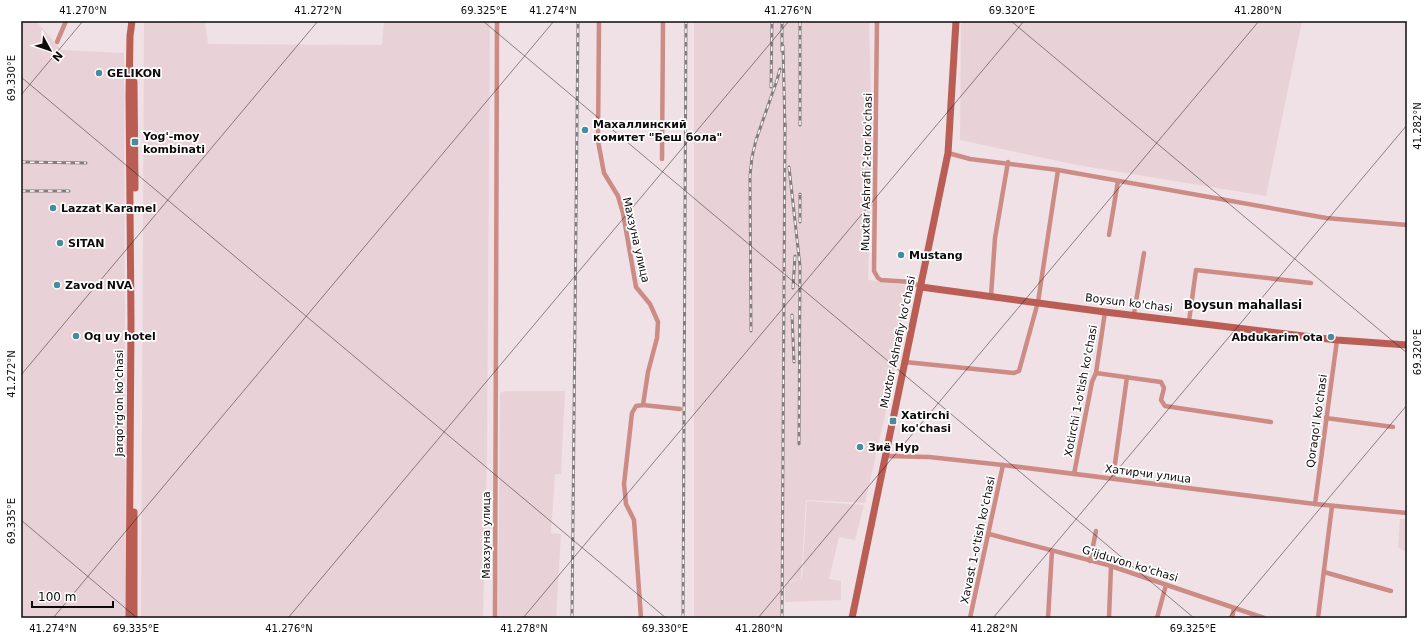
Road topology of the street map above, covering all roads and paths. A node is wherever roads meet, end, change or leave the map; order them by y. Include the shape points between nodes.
1 (66, 21) edge
2 (132, 21) edge
3 (136, 21) edge
4 (497, 21) edge
5 (599, 21) edge
6 (663, 21) edge
7 (877, 21) edge
8 (956, 21) edge
9 (57, 42) dead end
10 (948, 153) junction
11 (662, 159) dead end
12 (1008, 162) junction
13 (1058, 170) junction
14 (1118, 180) junction
15 (1407, 225) edge
16 (1109, 235) dead end
17 (1144, 253) dead end
18 (1311, 283) dead end
19 (921, 286) junction
20 (992, 296) junction
21 (1038, 302) junction
22 (1105, 312) junction
23 (1134, 314) junction
24 (1189, 321) junction
25 (1337, 340) junction
26 (1407, 345) edge
27 (905, 362) junction
28 (1096, 374) junction
29 (1127, 377) junction
30 (643, 405) junction
31 (680, 409) dead end
32 (1326, 418) junction
33 (1271, 422) dead end
34 (1394, 427) dead end
35 (886, 456) junction
36 (1003, 465) junction
37 (1074, 474) junction
38 (1113, 478) junction
39 (1314, 504) junction
40 (1332, 506) junction
41 (1407, 513) edge
42 (1096, 531) dead end
43 (989, 534) junction
44 (1052, 551) junction
45 (1090, 561) junction
46 (1111, 566) junction
47 (1324, 572) junction
48 (1166, 585) junction
49 (1391, 591) dead end
50 (1234, 608) junction
51 (129, 618) edge
52 (134, 618) edge
53 (495, 618) edge
54 (641, 618) edge
55 (852, 618) edge
56 (970, 618) edge
57 (1048, 618) edge
58 (1110, 618) edge
59 (1157, 618) edge
60 (1232, 618) edge
61 (1264, 618) edge
62 (1318, 618) edge

1 - 9 street
2 - 51 main road, Jarqo'rg'on ko'chasi via 129,88
3 - 52 main road, Jarqo'rg'on ko'chasi
4 - 53 street, Махзуна улица
5 - 30 street, Махзуна улица via 598,141 604,173 618,196 623,213 636,287 650,304 658,322
6 - 11 street
7 - 19 street, Muxtar Ashrafi 2-tor ko'chasi via 874,271 881,280 911,282
8 - 10 main road, Muxtor Ashrafiy ko'chasi
10 - 12 street via 970,159
10 - 19 main road, Muxtor Ashrafiy ko'chasi
12 - 13 street
12 - 20 street via 995,238
13 - 14 street
13 - 21 street
14 - 15 street via 1326,218
14 - 16 street
17 - 23 street
18 - 24 street via 1196,270
19 - 20 main road, Boysun ko'chasi
19 - 27 main road, Muxtor Ashrafiy ko'chasi
20 - 21 main road, Boysun ko'chasi
21 - 22 main road, Boysun ko'chasi
21 - 27 street via 1019,371 1014,373
22 - 23 main road, Boysun ko'chasi
22 - 28 street, Xotirchi 1-o'tish ko'chasi
23 - 24 main road, Boysun ko'chasi
24 - 25 main road, Boysun ko'chasi
25 - 26 main road, Boysun ko'chasi
25 - 32 street, Qoraqo'l ko'chasi
27 - 35 main road, Muxtor Ashrafiy ko'chasi
28 - 29 street
28 - 37 street, Xotirchi 1-o'tish ko'chasi via 1092,382
29 - 33 street via 1163,384 1161,400 1165,406
29 - 38 street
30 - 31 street
30 - 54 street via 636,406 632,413 624,484 626,504 633,518
32 - 34 street
32 - 39 street, Qoraqo'l ko'chasi
35 - 36 street, Хатирчи улица via 929,457
35 - 55 main road, Muxtor Ashrafiy ko'chasi
36 - 37 street, Хатирчи улица
36 - 43 street, Xavast 1-o'tish ko'chasi
37 - 38 street, Хатирчи улица
38 - 39 street, Хатирчи улица
39 - 40 street, Хатирчи улица
40 - 41 street, Хатирчи улица
40 - 47 street
42 - 45 street
43 - 44 street, G'ijduvon ko'chasi
43 - 56 street, Xavast 1-o'tish ko'chasi
44 - 45 street, G'ijduvon ko'chasi
44 - 57 street
45 - 46 street, G'ijduvon ko'chasi
46 - 48 street, G'ijduvon ko'chasi
46 - 58 street
47 - 49 street
47 - 62 street
48 - 50 street, G'ijduvon ko'chasi
48 - 59 street
50 - 60 street
50 - 61 street, G'ijduvon ko'chasi

